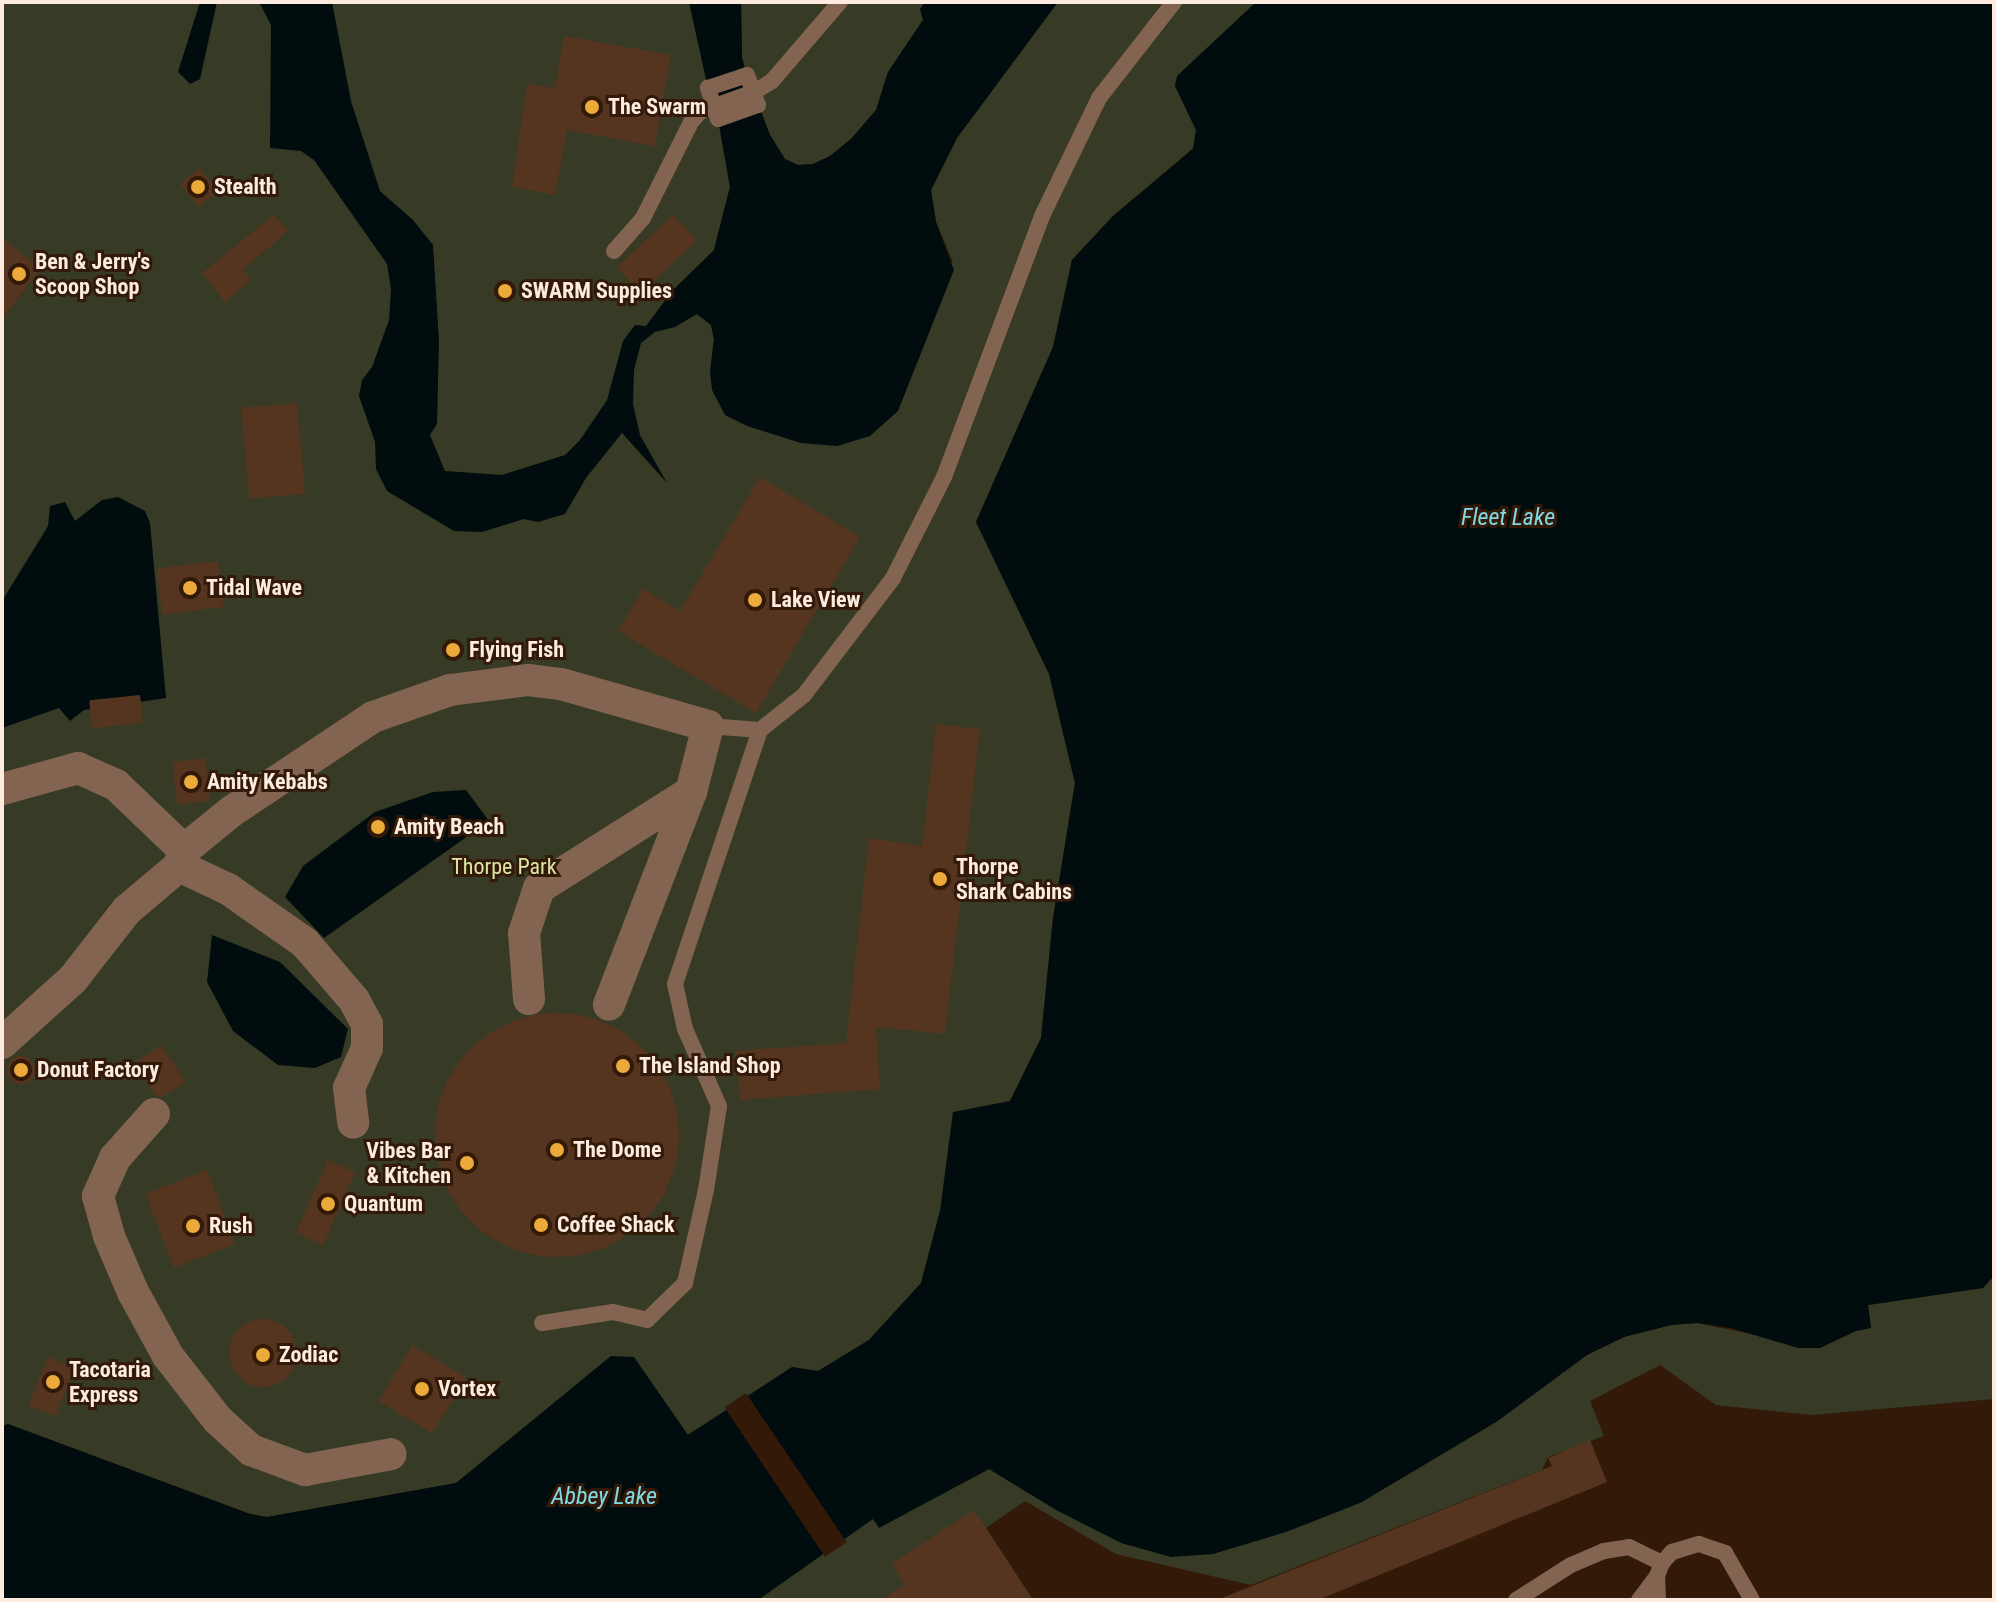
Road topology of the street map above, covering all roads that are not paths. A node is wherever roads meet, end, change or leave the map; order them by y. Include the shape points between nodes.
1 (840, 2) edge
2 (1174, 2) edge
3 (754, 92) junction
4 (714, 106) junction
5 (614, 251) dead end
6 (708, 726) junction
7 (760, 730) junction
8 (2, 789) edge
9 (691, 792) junction
10 (182, 858) junction
11 (529, 999) dead end
12 (609, 1005) dead end
13 (2, 1043) edge
14 (154, 1114) dead end
15 (353, 1123) dead end
16 (542, 1323) dead end
17 (391, 1454) dead end
18 (1660, 1569) junction
19 (1516, 1600) edge
20 (1639, 1600) edge
21 (1658, 1600) edge
22 (1752, 1600) edge

1 - 3 lane via 772,81
2 - 7 lane via 1099,98 1043,214 944,477 893,578 804,695
3 - 4 lane via 758,105 718,119
3 - 4 lane via 747,75 708,88
4 - 5 lane via 691,122 643,218
6 - 7 lane
6 - 9 street
6 - 10 street via 561,684 528,680 450,690 373,717 232,811
7 - 16 lane via 675,984 685,1029 719,1106 685,1283 647,1320 613,1312
8 - 10 street via 78,768 116,785
9 - 11 street via 539,888 524,933
9 - 12 street
10 - 13 street via 127,910 73,979
10 - 15 street via 305,943 354,1000 367,1024 367,1048 349,1088
14 - 17 street via 115,1158 98,1196 133,1292 168,1356 218,1420 251,1450 305,1470
18 - 19 lane via 1629,1547 1604,1551
18 - 20 lane
18 - 21 lane
18 - 22 lane via 1685,1546 1713,1546 1735,1564

